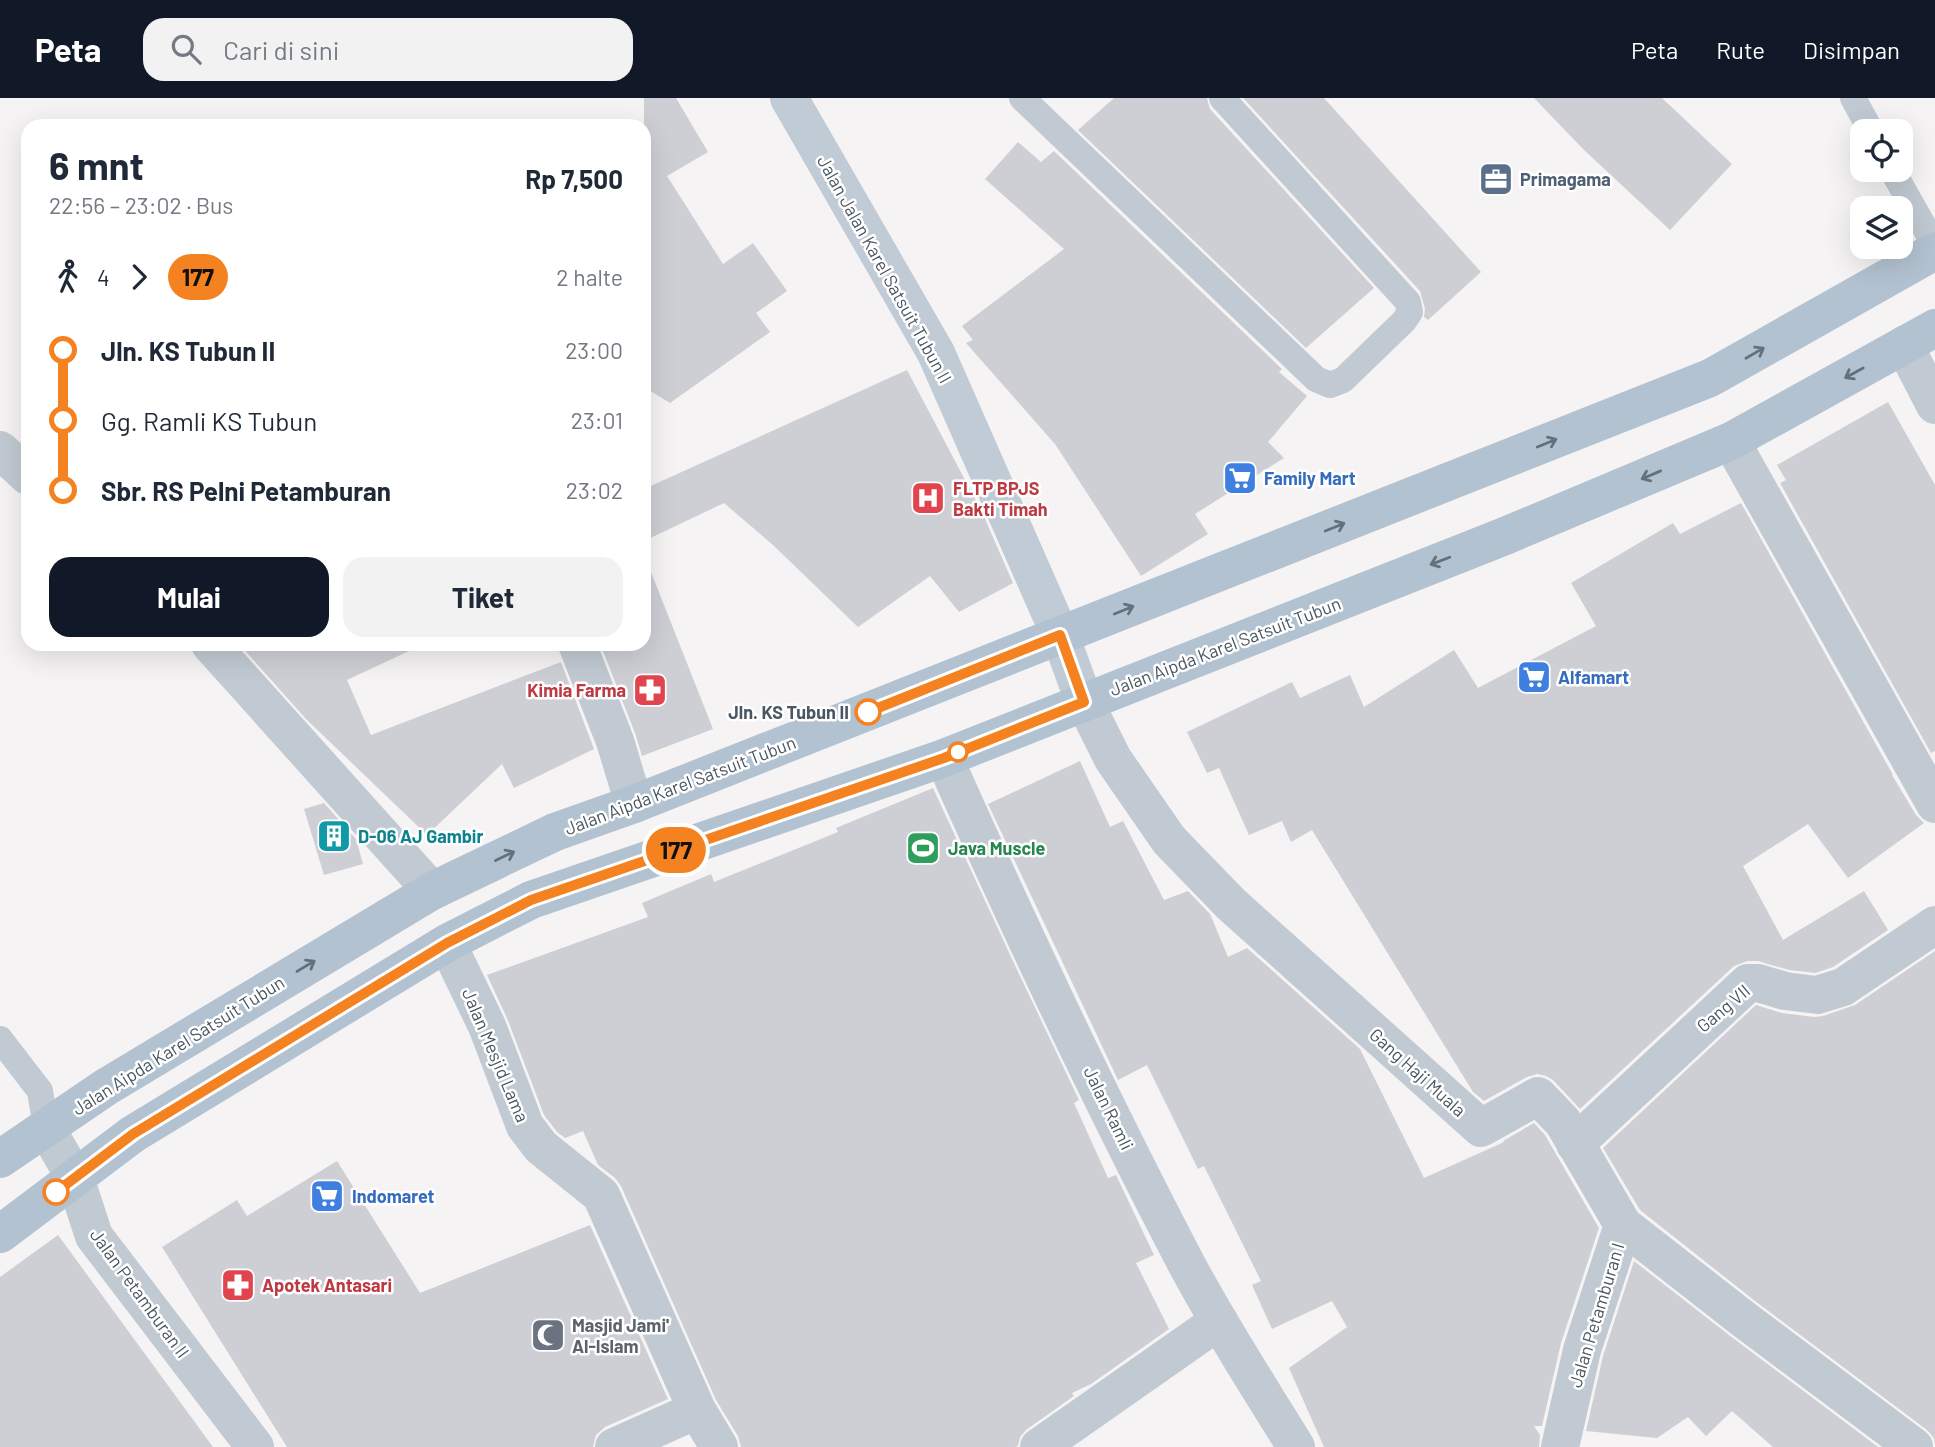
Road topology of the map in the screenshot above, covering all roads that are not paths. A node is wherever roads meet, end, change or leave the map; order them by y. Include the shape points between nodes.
1 (789, 98) edge
2 (1022, 98) edge
3 (1222, 98) edge
4 (1853, 98) edge
5 (1864, 119) edge
6 (1899, 182) edge
7 (1935, 249) edge
8 (1919, 336) edge
9 (1935, 405) edge
10 (1731, 441) junction
11 (0, 450) edge
12 (21, 469) edge
13 (1060, 635) junction
14 (216, 651) edge
15 (580, 651) edge
16 (1084, 702) junction
17 (944, 758) junction
18 (1931, 784) edge
19 (634, 804) junction
20 (432, 891) junction
21 (1935, 925) edge
22 (447, 943) junction
23 (0, 1039) edge
24 (46, 1128) junction
25 (1575, 1143) junction
26 (0, 1159) edge
27 (75, 1178) junction
28 (1623, 1225) junction
29 (0, 1234) edge
30 (1219, 1321) junction
31 (697, 1410) junction
32 (255, 1447) edge
33 (614, 1447) edge
34 (719, 1447) edge
35 (1039, 1447) edge
36 (1296, 1447) edge
37 (1560, 1447) edge
38 (1914, 1447) edge

1 - 13 street, Jalan Jalan Karel Satsuit Tubun II via 936,353
2 - 3 lane via 1316,379 1330,385 1343,380 1404,321 1410,312 1408,302
4 - 5 lane
6 - 7 lane
13 -> 7 main road, Jalan Aipda Karel Satsuit Tubun via 1710,378
8 - 9 street
8 -> 10 main road, Jalan Aipda Karel Satsuit Tubun
10 -> 16 main road, Jalan Aipda Karel Satsuit Tubun via 1505,536
10 - 18 street
11 - 12 street
13 - 16 street, Jalan Jalan Karel Satsuit Tubun II
13 - 19 main road, Jalan Aipda Karel Satsuit Tubun
14 - 20 street
15 - 19 street
16 - 17 main road, Jalan Aipda Karel Satsuit Tubun
16 - 25 street, Gang Haji Muala via 1113,759 1169,840 1231,904 1481,1128 1538,1096 1563,1122
17 - 22 main road, Jalan Aipda Karel Satsuit Tubun via 531,900
17 - 30 street, Jalan Ramli via 1095,1082
20 -> 19 main road, Jalan Aipda Karel Satsuit Tubun via 555,832
24 -> 20 main road, Jalan Aipda Karel Satsuit Tubun via 106,1087
21 - 25 street, Gang VII via 1843,987 1817,995 1748,983
22 - 27 main road, Jalan Aipda Karel Satsuit Tubun via 133,1134
22 - 31 street, Jalan Mesjid Lama via 487,1026 525,1126 541,1147 601,1195
23 - 24 lane via 40,1091
24 - 26 main road, Jalan Aipda Karel Satsuit Tubun
24 - 27 street, Jalan Petamburan II
25 - 28 street, Gang Haji Muala
27 - 29 main road, Jalan Aipda Karel Satsuit Tubun
27 - 32 street, Jalan Petamburan II via 94,1236
28 - 37 street, Jalan Petamburan I via 1582,1350
28 - 38 street, Gang Haji Muala
30 - 35 street
30 - 36 street, Jalan Ramli
31 - 33 street
31 - 34 street, Jalan Mesjid Lama

